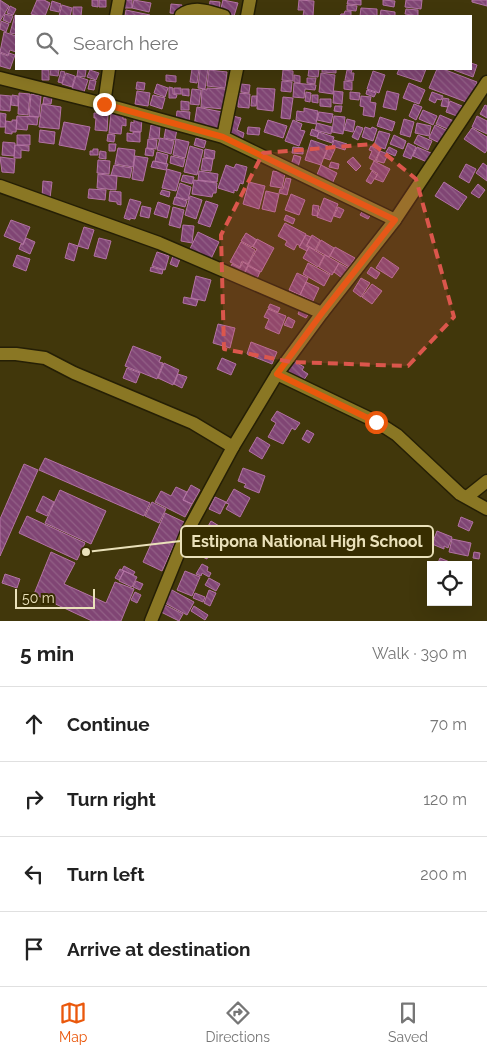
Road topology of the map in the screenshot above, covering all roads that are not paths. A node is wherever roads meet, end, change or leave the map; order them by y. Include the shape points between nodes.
1 (119, 0) edge
2 (249, 0) edge
3 (181, 14) dead end
4 (116, 15) edge
5 (220, 15) edge
6 (247, 15) edge
7 (109, 70) edge
8 (237, 70) edge
9 (0, 78) edge
10 (487, 82) edge
11 (104, 104) junction
12 (223, 137) junction
13 (0, 186) edge
14 (395, 220) junction
15 (322, 313) junction
16 (0, 354) edge
17 (277, 374) junction
18 (233, 447) junction
19 (487, 481) edge
20 (467, 497) junction
21 (487, 508) edge
22 (151, 621) edge

1 - 4 street
2 - 6 street
3 - 5 street via 187,10 200,10
7 - 11 street
8 - 12 street
9 - 11 street
10 - 14 street
11 - 12 street
12 - 14 street
13 - 15 street via 159,243
14 - 15 street
15 - 17 street
16 - 18 street via 46,358 193,423
17 - 18 street
17 - 20 street via 397,435
18 - 22 street via 187,532
19 - 20 street
20 - 21 street

